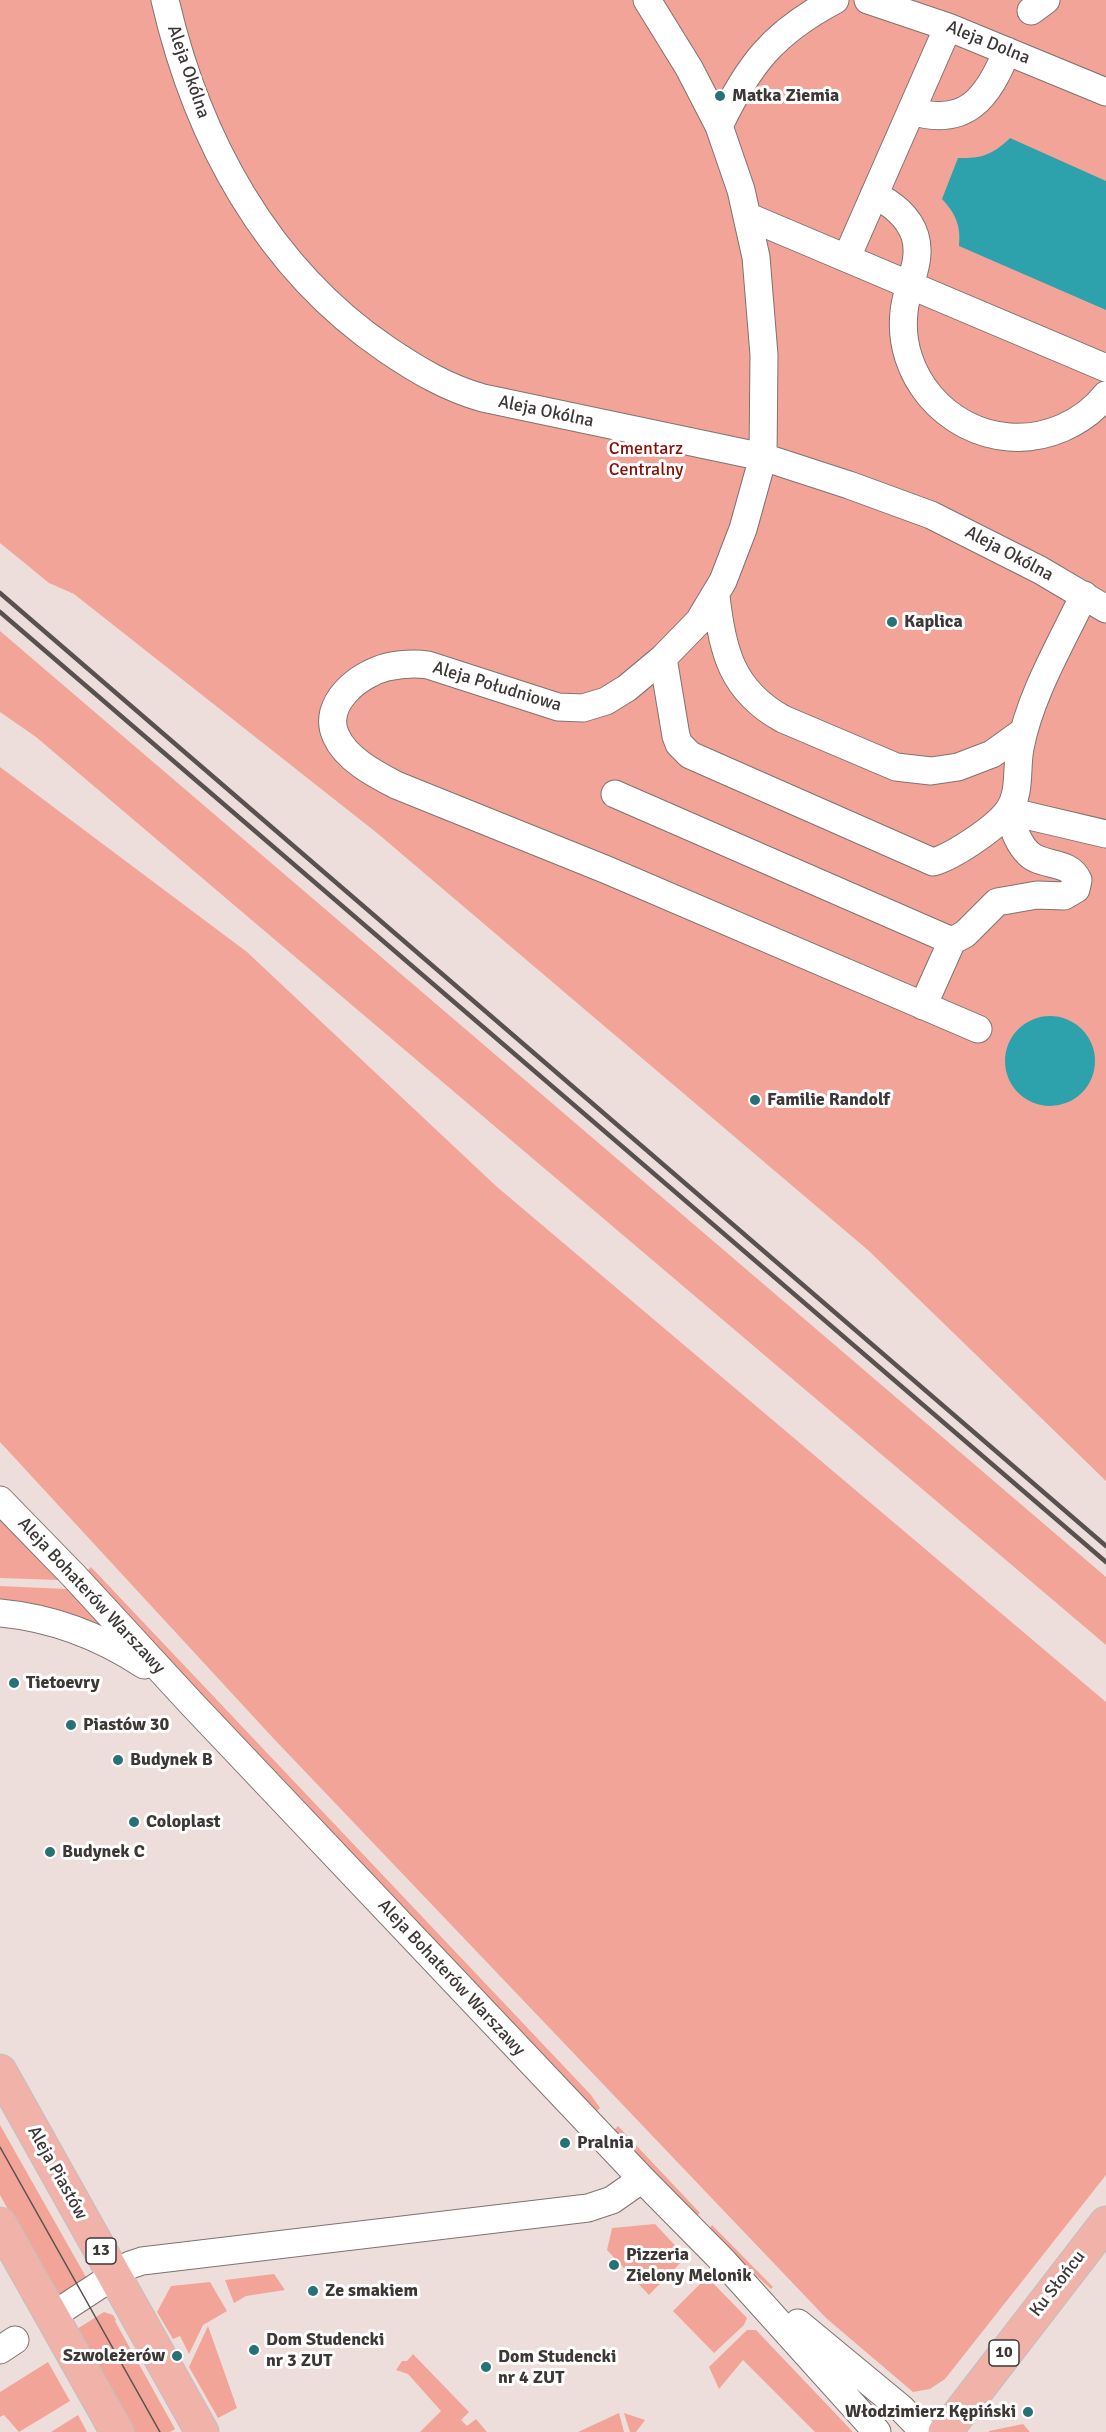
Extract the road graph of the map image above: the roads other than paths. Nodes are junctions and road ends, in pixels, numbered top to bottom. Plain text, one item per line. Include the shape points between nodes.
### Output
1 (165, 0) edge
2 (647, 0) edge
3 (835, 0) edge
4 (868, 0) edge
5 (948, 27) junction
6 (1014, 47) junction
7 (1106, 92) edge
8 (911, 111) junction
9 (719, 126) junction
10 (874, 195) junction
11 (749, 217) junction
12 (847, 258) junction
13 (910, 284) junction
14 (1106, 369) edge
15 (1106, 395) edge
16 (763, 457) junction
17 (716, 596) junction
18 (1098, 600) edge
19 (663, 658) junction
20 (1024, 731) junction
21 (615, 794) dead end
22 (1008, 811) junction
23 (1106, 834) edge
24 (952, 941) junction
25 (923, 1006) junction
26 (978, 1029) dead end
27 (0, 1500) edge
28 (0, 1613) edge
29 (181, 1693) junction
30 (0, 2071) edge
31 (642, 2179) junction
32 (1106, 2223) edge
33 (0, 2224) edge
34 (723, 2261) junction
35 (114, 2276) junction
36 (52, 2316) junction
37 (117, 2432) edge
38 (202, 2432) edge
39 (877, 2432) edge
40 (924, 2432) edge
41 (945, 2432) edge

1 - 16 street, Aleja Okólna via 186,74 230,176 300,276 358,329 419,371 467,394
2 - 9 street, Aleja Południowa
3 - 9 street via 794,24 759,57
4 - 5 street, Aleja Dolna
5 - 6 street, Aleja Dolna
5 - 8 street
6 - 7 street, Aleja Dolna
6 - 8 street via 990,88 969,108 939,117
8 - 10 street
9 - 11 street, Aleja Południowa
10 - 12 street
10 - 13 street via 896,208 912,229 917,256
11 - 12 street
11 - 16 street, Aleja Południowa via 763,328
12 - 13 street
13 - 14 street
13 - 15 street via 903,321 912,367 933,400 963,423 999,436 1037,436 1073,423
16 - 17 street, Aleja Południowa via 743,529
16 - 18 street, Aleja Okólna via 931,515
17 - 19 street, Aleja Południowa via 699,621
17 - 20 street via 719,624 733,671 760,704 792,723 896,767 931,771 958,767 992,754
18 - 20 street via 1037,694
19 - 22 street via 676,736 690,755 933,862 952,854
19 - 25 street, Aleja Południowa via 616,696 583,708 551,705 428,665 385,667 365,676 345,693 334,712 333,730 351,756 396,785 628,879
20 - 22 street via 1015,793
21 - 24 street
22 - 23 street
22 - 24 street via 1025,849 1034,858 1073,873 1078,880 1076,889 1065,896 1037,895 997,903 965,934
24 - 25 street
25 - 26 street, Aleja Południowa
27 - 29 street, Aleja Bohaterów Warszawy
28 - 29 street, Aleja Bohaterów Warszawy via 41,1619 87,1634 138,1661
29 - 31 street, Aleja Bohaterów Warszawy
30 - 35 main road, Aleja Piastów / 13
31 - 34 street, Aleja Bohaterów Warszawy
31 - 35 street via 617,2197 588,2208 142,2261
32 - 41 main road, Ku Słońcu / 10
33 - 36 main road
34 - 39 street, Aleja Bohaterów Warszawy
34 - 40 street, Aleja Bohaterów Warszawy via 902,2409
35 - 36 street
35 - 38 main road, Aleja Piastów / 13
36 - 37 main road

